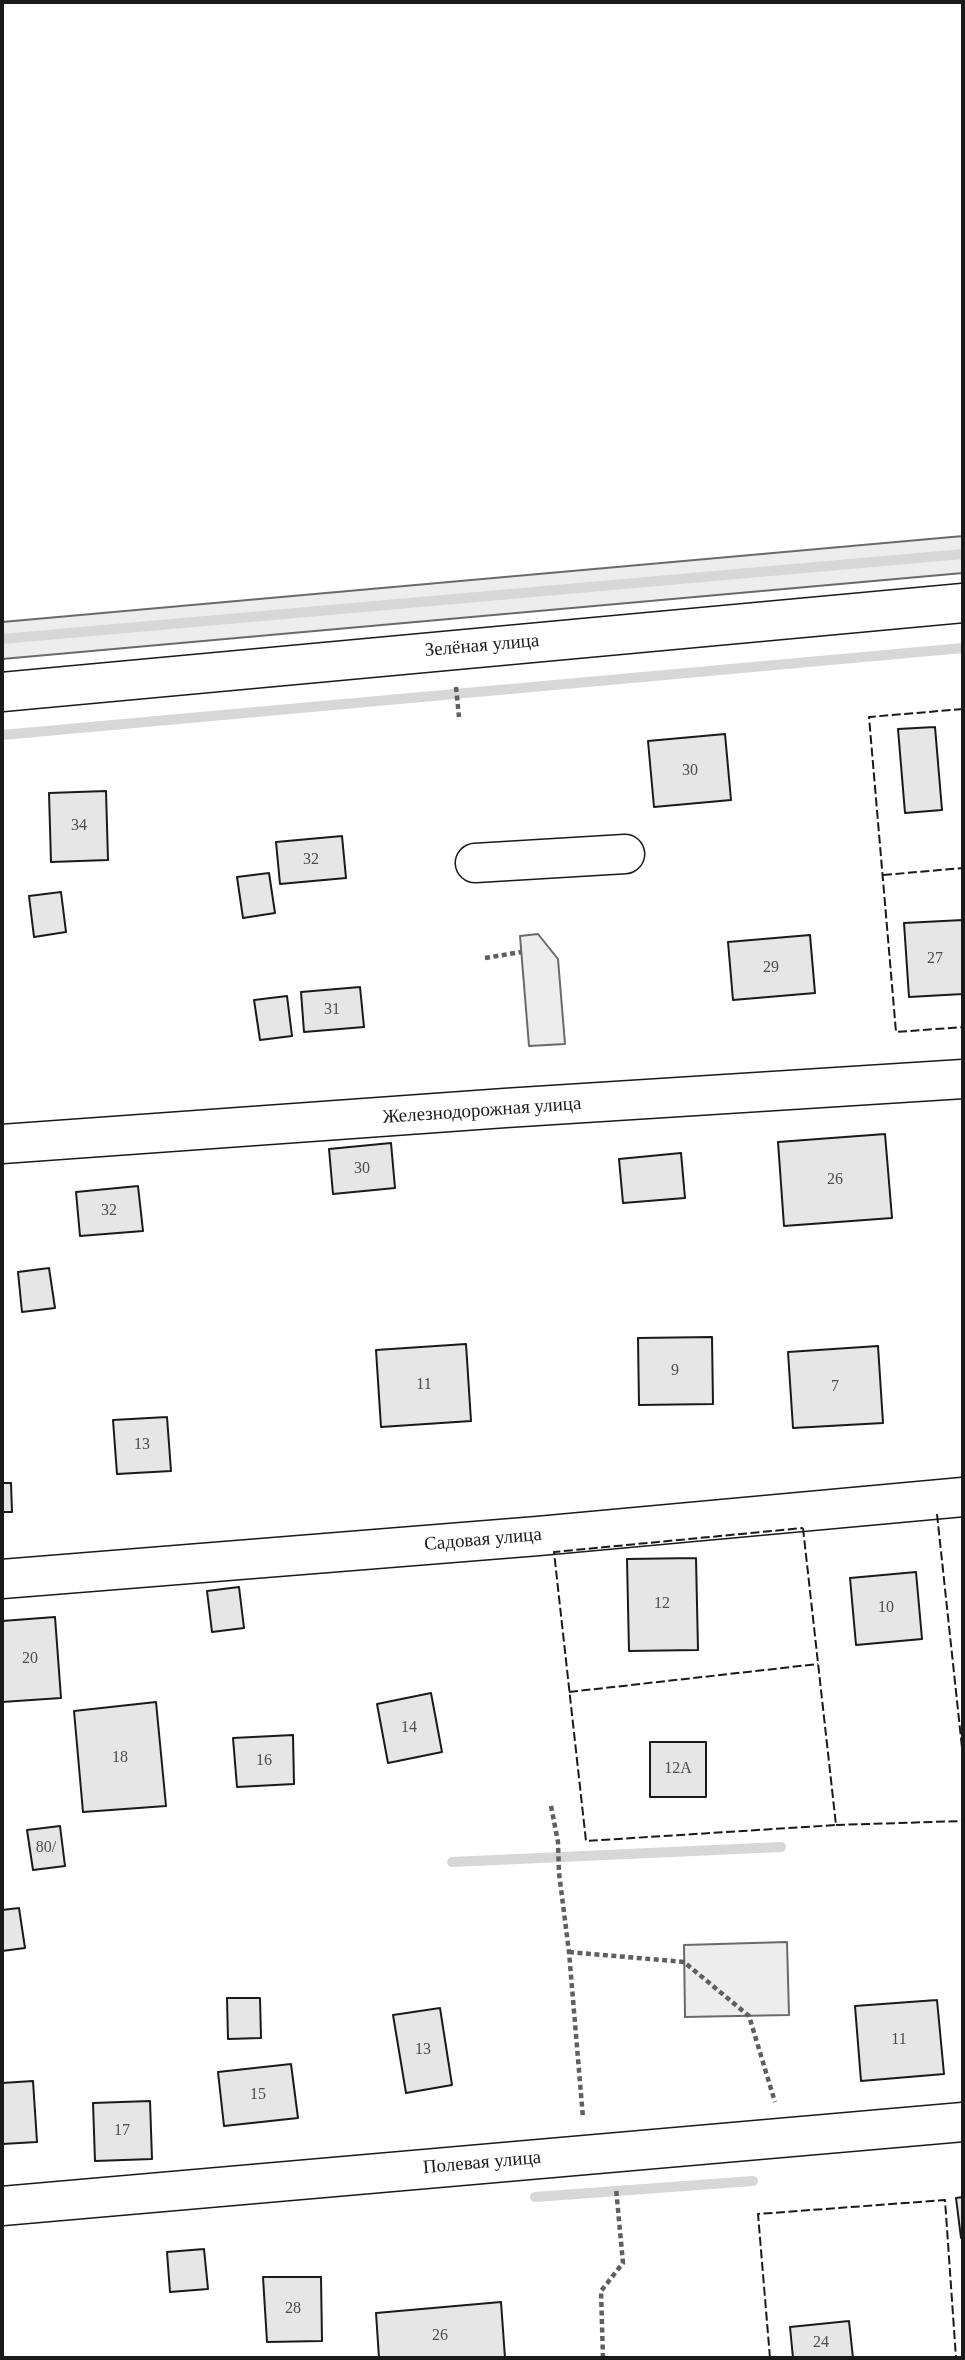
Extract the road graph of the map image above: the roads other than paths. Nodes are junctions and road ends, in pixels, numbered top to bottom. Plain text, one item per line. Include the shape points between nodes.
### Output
1 (963, 603) edge
2 (2, 692) edge
3 (625, 854) dead end
4 (475, 863) dead end
5 (963, 1079) edge
6 (2, 1144) edge
7 (963, 1497) edge
8 (2, 1578) edge
9 (963, 2122) edge
10 (2, 2206) edge

1 - 2 street, Зелёная улица
3 - 4 street
5 - 6 street, Железнодорожная улица
7 - 8 street, Садовая улица
9 - 10 street, Полевая улица

